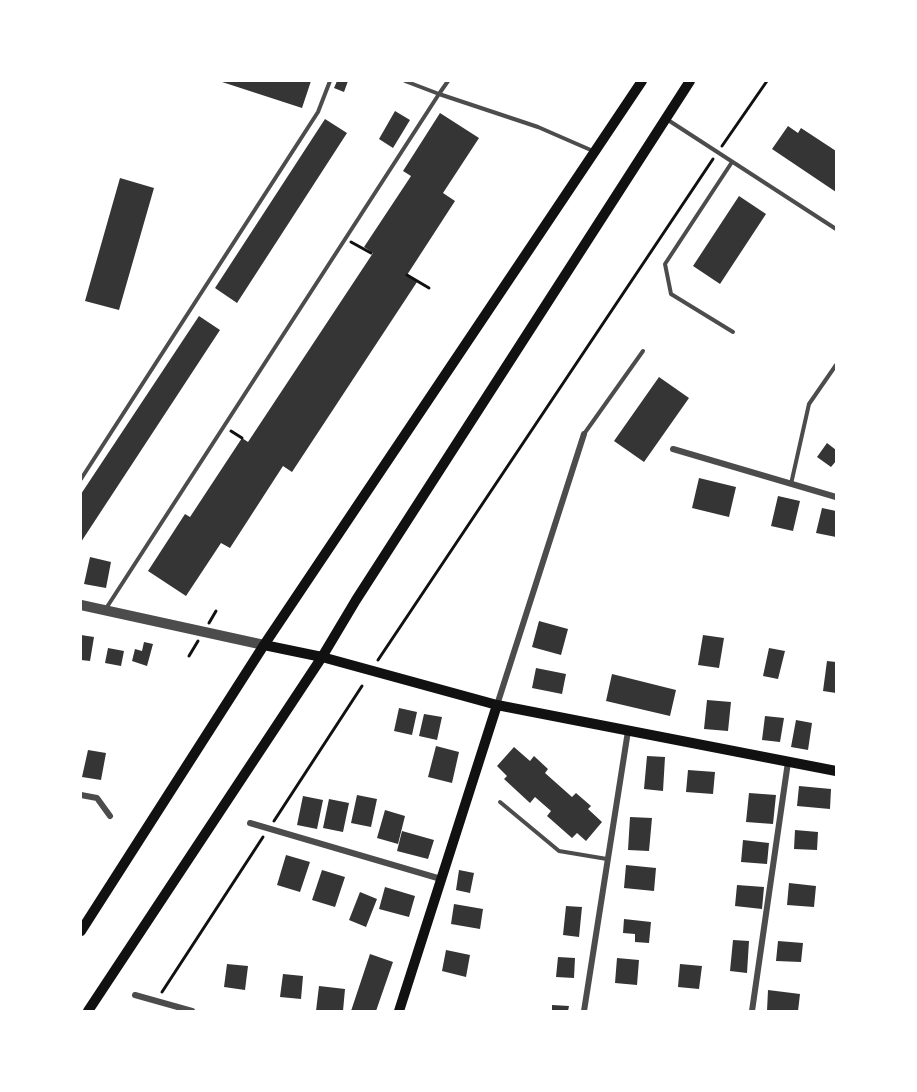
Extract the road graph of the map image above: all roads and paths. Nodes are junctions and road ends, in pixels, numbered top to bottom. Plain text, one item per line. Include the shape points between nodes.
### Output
1 (330, 81) edge
2 (405, 81) edge
3 (448, 81) edge
4 (642, 81) edge
5 (690, 81) edge
6 (767, 81) edge
7 (439, 94) junction
8 (665, 119) junction
9 (596, 152) junction
10 (718, 152) junction
11 (732, 162) junction
12 (836, 229) edge
13 (345, 239) junction
14 (371, 253) dead end
15 (407, 275) dead end
16 (429, 288) dead end
17 (733, 332) dead end
18 (643, 351) dead end
19 (836, 365) edge
20 (584, 434) joint
21 (672, 449) dead end
22 (81, 479) edge
23 (791, 484) junction
24 (836, 497) edge
25 (81, 605) edge
26 (105, 610) junction
27 (264, 645) junction
28 (322, 657) junction
29 (380, 657) dead end
30 (362, 686) dead end
31 (497, 705) junction
32 (628, 731) junction
33 (788, 762) junction
34 (836, 771) edge
35 (81, 795) edge
36 (500, 802) dead end
37 (110, 816) dead end
38 (250, 823) dead end
39 (269, 829) junction
40 (608, 859) junction
41 (441, 879) junction
42 (81, 931) edge
43 (135, 995) dead end
44 (156, 1001) junction
45 (88, 1011) edge
46 (192, 1011) edge
47 (399, 1011) edge
48 (584, 1011) edge
49 (752, 1011) edge

1 - 22 lane via 318,112
2 - 7 lane
3 - 7 lane
4 - 9 main road
5 - 8 main road
6 - 10 path
7 - 9 lane via 538,127
7 - 13 lane
8 - 10 lane
8 - 28 main road
9 - 27 main road
10 - 11 lane
10 - 29 path
11 - 12 lane
11 - 17 lane via 665,264 671,294
13 - 14 path
13 - 26 lane
15 - 16 path
18 - 20 lane
19 - 23 lane via 809,404
20 - 31 street
21 - 23 street
23 - 24 street
25 - 26 street
26 - 27 street
27 - 28 main road
27 - 42 main road
28 - 31 main road
28 - 45 main road
30 - 39 path
31 - 32 main road
31 - 41 main road
32 - 33 main road
32 - 40 street
33 - 34 main road
33 - 49 street
35 - 37 street via 97,798
36 - 40 lane via 559,851
38 - 39 street
39 - 41 street
39 - 44 path
40 - 48 street
41 - 47 main road
43 - 44 street
44 - 46 street

